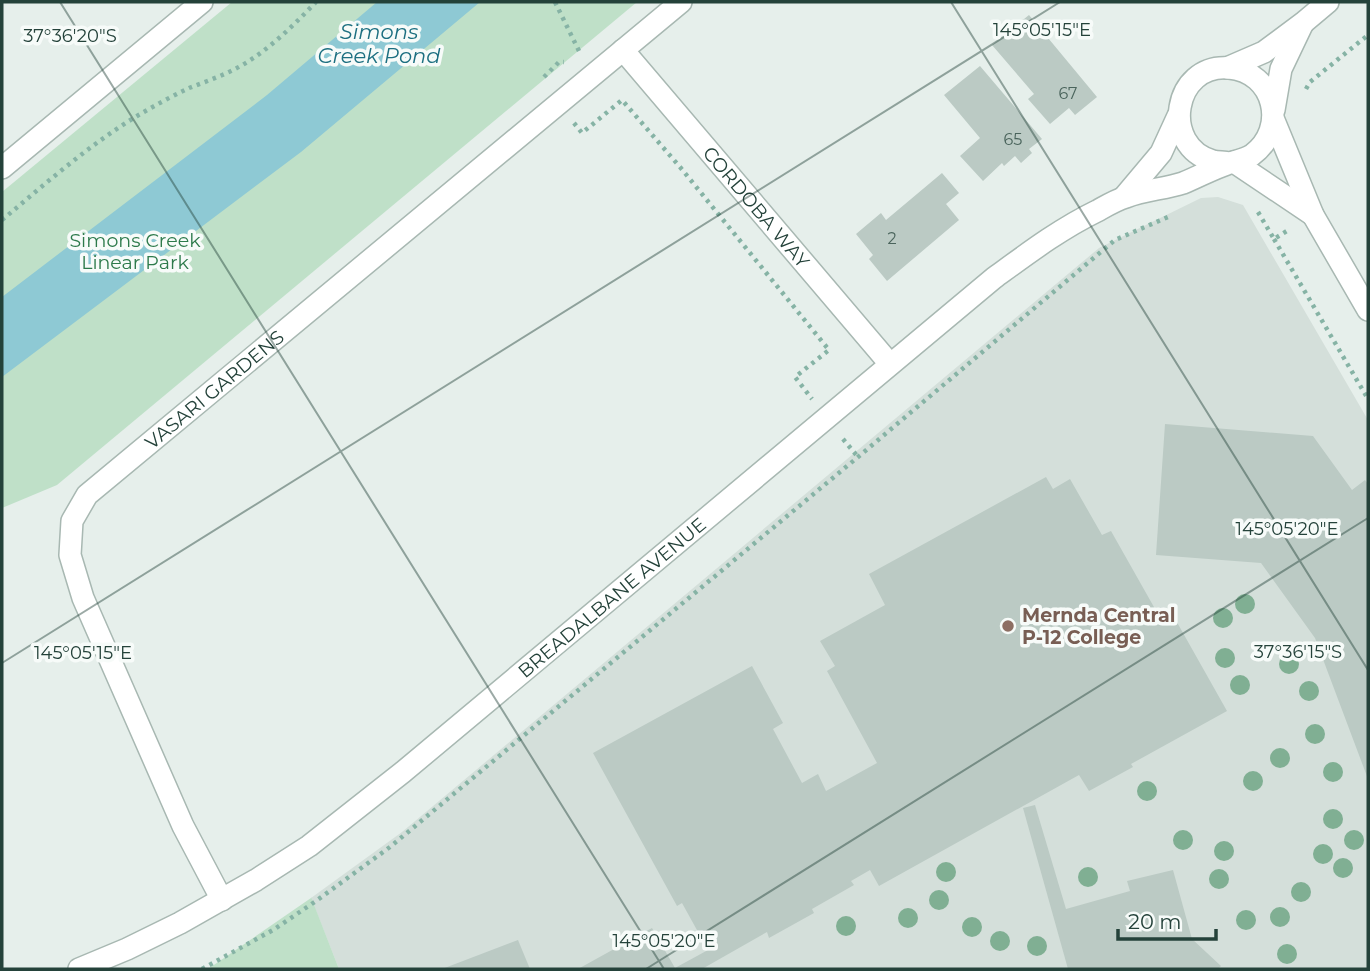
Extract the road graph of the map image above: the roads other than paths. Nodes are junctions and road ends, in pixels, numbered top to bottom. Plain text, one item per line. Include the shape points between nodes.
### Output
1 (202, 2) edge
2 (681, 2) edge
3 (1328, 2) edge
4 (1303, 23) junction
5 (623, 50) junction
6 (1227, 68) junction
7 (1273, 115) junction
8 (1178, 116) junction
9 (1232, 162) junction
10 (2, 168) edge
11 (1125, 197) junction
12 (1313, 215) junction
13 (1368, 310) edge
14 (890, 364) junction
15 (222, 900) junction
16 (79, 969) edge

1 - 10 street
2 - 5 street, VASARI GARDENS
3 - 4 street
4 - 6 street via 1264,52
4 - 7 street via 1281,69
5 - 14 street, CORDOBA WAY
5 - 15 street, VASARI GARDENS via 87,495 72,521 70,555 83,598 183,826
6 - 7 street via 1241,70 1264,87
6 - 8 street via 1199,76 1181,100
7 - 9 street via 1270,133 1261,147
7 - 12 street
8 - 9 street via 1188,144 1199,155
8 - 11 street, BREADALBANE AVENUE via 1161,153
9 - 11 street, BREADALBANE AVENUE via 1182,183
9 - 12 street
11 - 14 street, BREADALBANE AVENUE via 1032,250
12 - 13 street
14 - 15 street, BREADALBANE AVENUE via 353,813
15 - 16 street, BREADALBANE AVENUE

